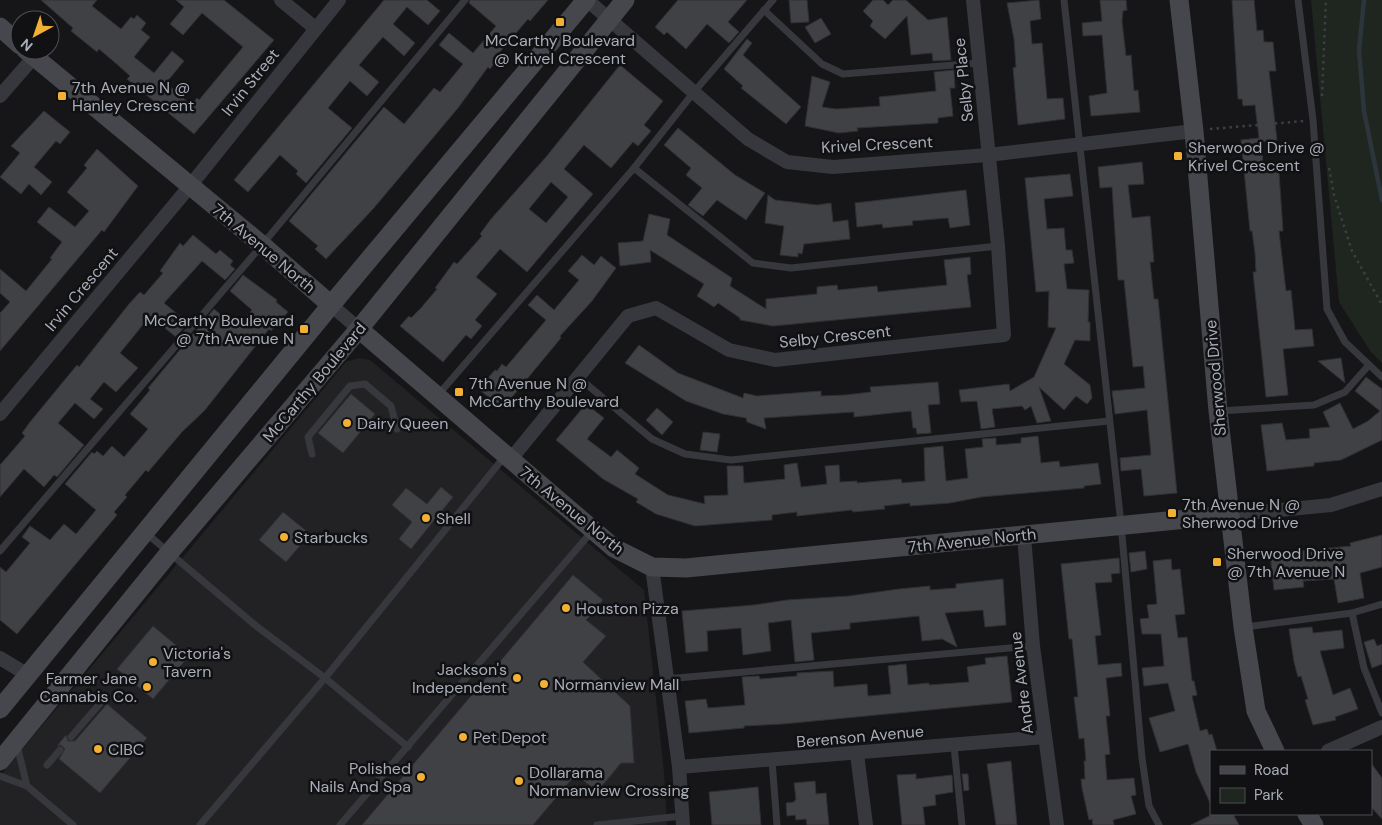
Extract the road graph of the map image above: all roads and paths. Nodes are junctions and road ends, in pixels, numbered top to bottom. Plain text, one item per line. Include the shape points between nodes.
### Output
1 (281, 0) edge
2 (339, 0) edge
3 (465, 0) edge
4 (587, 0) edge
5 (625, 0) edge
6 (772, 0) edge
7 (1064, 0) edge
8 (1178, 0) edge
9 (1298, 0) edge
10 (1326, 0) edge
11 (972, 1) edge
12 (764, 10) junction
13 (609, 18) junction
14 (0, 27) edge
15 (315, 28) junction
16 (10, 36) edge
17 (21, 60) edge
18 (39, 60) edge
19 (979, 63) junction
20 (694, 92) junction
21 (0, 96) edge
22 (1321, 99) dead end
23 (1313, 120) junction
24 (1194, 130) junction
25 (1079, 144) junction
26 (988, 155) junction
27 (1327, 159) dead end
28 (634, 168) junction
29 (190, 186) junction
30 (262, 245) junction
31 (998, 246) junction
32 (331, 305) junction
33 (1382, 305) edge
34 (359, 329) junction
35 (1368, 365) junction
36 (578, 377) junction
37 (1382, 377) edge
38 (437, 396) junction
39 (1218, 411) junction
40 (0, 414) edge
41 (1109, 421) junction
42 (397, 429) dead end
43 (312, 454) dead end
44 (508, 458) junction
45 (1382, 489) edge
46 (1228, 514) junction
47 (1121, 524) junction
48 (593, 530) junction
49 (144, 532) junction
50 (1024, 536) junction
51 (0, 551) edge
52 (169, 553) junction
53 (652, 567) junction
54 (1382, 604) edge
55 (1352, 613) junction
56 (1243, 627) junction
57 (1033, 646) junction
58 (0, 658) edge
59 (28, 675) junction
60 (325, 678) junction
61 (666, 679) junction
62 (103, 700) dead end
63 (0, 708) edge
64 (1382, 713) edge
65 (1382, 727) edge
66 (71, 737) dead end
67 (1044, 737) junction
68 (16, 742) junction
69 (408, 746) junction
70 (954, 746) junction
71 (60, 750) dead end
72 (1275, 750) edge
73 (1330, 750) edge
74 (857, 754) junction
75 (0, 761) edge
76 (772, 761) junction
77 (47, 765) dead end
78 (679, 767) junction
79 (0, 776) edge
80 (26, 786) junction
81 (683, 820) edge
82 (73, 825) edge
83 (200, 825) edge
84 (340, 825) edge
85 (597, 825) edge
86 (777, 825) edge
87 (866, 825) edge
88 (962, 825) edge
89 (1057, 825) edge
90 (1159, 825) edge

1 - 15 street
2 - 15 street, Irvin Street
3 - 30 lane
4 - 13 street, Krivel Crescent
4 - 32 street
5 - 13 street, McCarthy Boulevard
6 - 12 lane
7 - 25 lane
8 - 24 street, Sherwood Drive
9 - 23 lane
10 - 22 path
11 - 19 street, Selby Place
12 - 19 lane via 822,64 843,74
12 - 20 lane
13 - 20 street, Krivel Crescent
13 - 34 street, McCarthy Boulevard
14 - 16 street, 7th Avenue North
15 - 29 street, Irvin Street
17 - 21 street
18 - 29 street, 7th Avenue North
19 - 26 street, Selby Place
20 - 26 street, Krivel Crescent via 748,139 787,162 833,167
20 - 28 lane
23 - 24 path
23 - 35 lane via 1326,309 1345,342
24 - 25 street, Krivel Crescent
24 - 39 street, Sherwood Drive
25 - 26 street, Krivel Crescent
25 - 41 lane
26 - 31 street, Selby Crescent
27 - 33 path via 1334,195 1352,251
28 - 31 lane via 752,263 791,268
28 - 38 lane
29 - 30 street, 7th Avenue North
29 - 40 street, Irvin Crescent
30 - 32 street, 7th Avenue North
30 - 51 lane
31 - 36 street, Selby Crescent via 1004,336 775,360 728,350 656,308 628,316
32 - 34 street, 7th Avenue North
32 - 49 street
34 - 38 street, 7th Avenue North
34 - 52 street, McCarthy Boulevard
35 - 37 lane
35 - 39 lane via 1345,392 1314,405
36 - 41 lane via 652,439 685,454 731,460
36 - 44 street, Selby Crescent
38 - 44 street, 7th Avenue North
39 - 46 street, Sherwood Drive
41 - 47 lane
42 - 43 lane via 391,406 365,384 350,386 308,436
44 - 48 street, 7th Avenue North
44 - 60 lane
45 - 46 street, 7th Avenue North via 1332,505
46 - 47 street, 7th Avenue North
46 - 56 street, Sherwood Drive
47 - 50 street, 7th Avenue North
47 - 90 lane via 1142,758 1149,806
48 - 53 street, 7th Avenue North via 614,548
48 - 69 lane
49 - 52 lane
49 - 59 street
50 - 53 street, 7th Avenue North via 686,568
50 - 57 street, Andre Avenue
52 - 60 lane via 255,626
52 - 68 street, McCarthy Boulevard
53 - 61 street
54 - 55 lane
55 - 56 lane
55 - 64 lane via 1364,668
56 - 72 street, Sherwood Drive via 1256,711
57 - 61 lane
57 - 67 street, Andre Avenue
58 - 59 street
59 - 63 street
60 - 69 lane
60 - 83 lane
61 - 78 street
62 - 66 lane
65 - 73 street
67 - 70 street, Berenson Avenue
67 - 89 street, Andre Avenue
68 - 75 street, McCarthy Boulevard
68 - 80 lane
69 - 84 lane
70 - 74 street, Berenson Avenue
70 - 88 lane
71 - 77 lane
74 - 76 street, Berenson Avenue
74 - 87 street
76 - 78 street, Berenson Avenue
76 - 86 lane
78 - 81 street
79 - 80 lane
80 - 82 lane
81 - 85 lane

